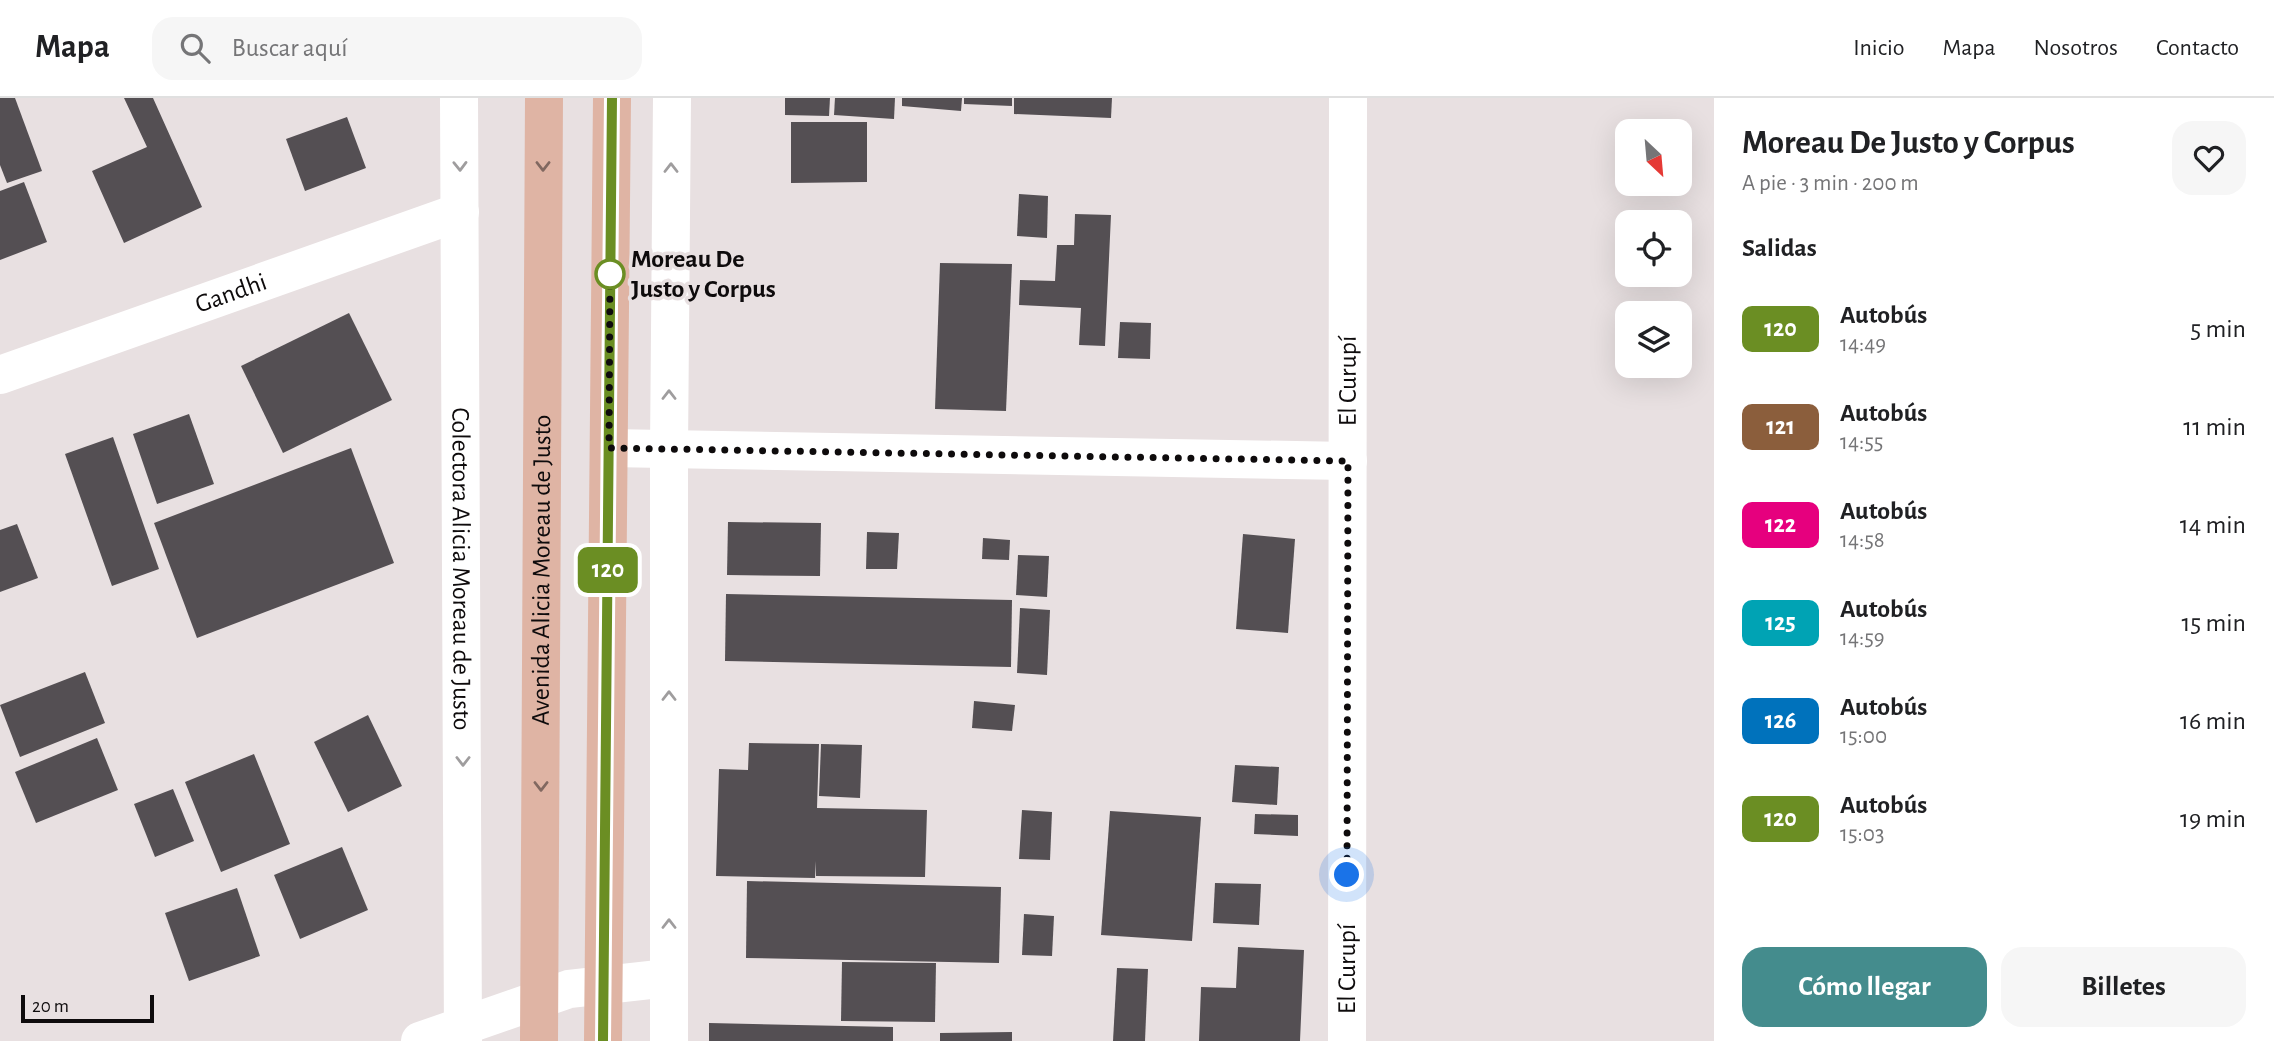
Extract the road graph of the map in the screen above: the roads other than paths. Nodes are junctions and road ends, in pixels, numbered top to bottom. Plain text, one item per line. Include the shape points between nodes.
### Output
1 (459, 98) edge
2 (544, 98) edge
3 (612, 98) edge
4 (671, 98) edge
5 (1349, 98) edge
6 (460, 212) junction
7 (0, 375) edge
8 (609, 448) junction
9 (669, 449) junction
10 (1348, 461) junction
11 (668, 978) junction
12 (603, 984) junction
13 (540, 999) junction
14 (463, 1034) edge
15 (421, 1041) edge
16 (539, 1041) edge
17 (603, 1041) edge
18 (669, 1041) edge
19 (1347, 1041) edge

1 -> 6 street, Colectora Alicia Moreau de Justo
2 -> 13 main road, Avenida Alicia Moreau de Justo
3 - 8 main road
9 -> 4 street
5 - 10 street, El Curupí
6 - 7 street, Gandhi
6 -> 14 street, Colectora Alicia Moreau de Justo
8 - 9 street
8 - 12 main road
9 - 10 street
11 -> 9 street
10 - 19 street, El Curupí
11 - 12 street
11 - 18 street
12 - 13 street
12 - 17 main road
13 - 14 street
13 - 16 main road, Avenida Alicia Moreau de Justo
14 - 15 street

